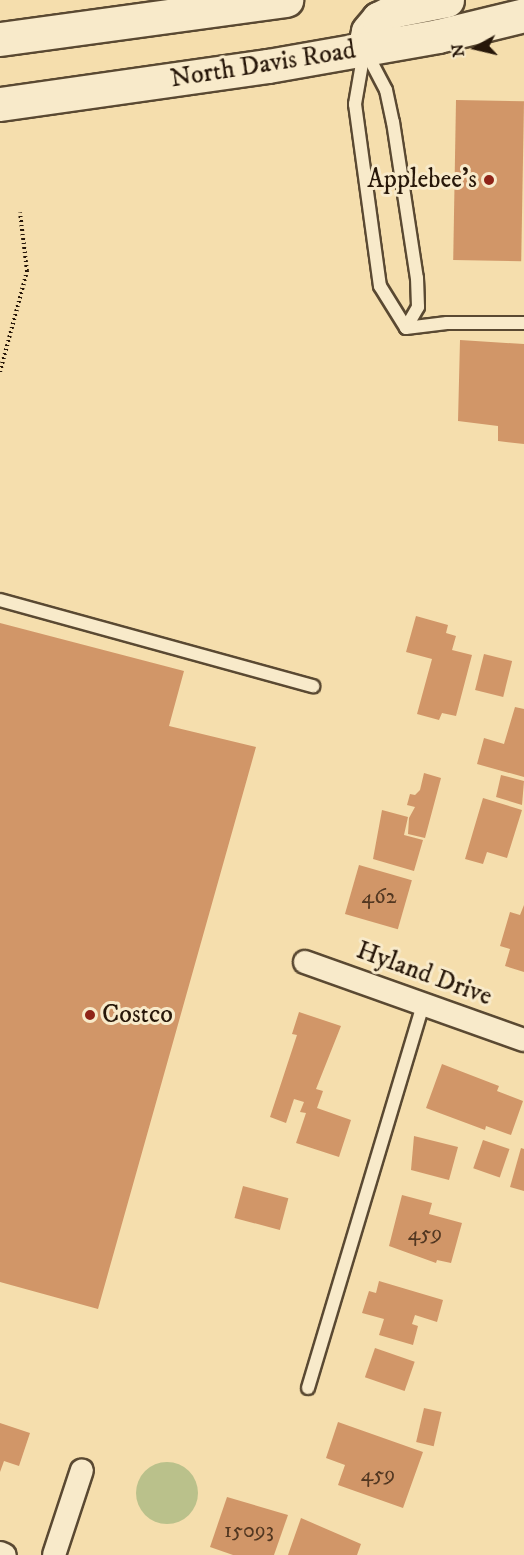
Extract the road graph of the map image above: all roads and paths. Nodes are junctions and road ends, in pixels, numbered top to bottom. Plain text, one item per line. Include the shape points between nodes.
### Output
1 (286, 0) edge
2 (447, 0) edge
3 (524, 15) edge
4 (0, 39) edge
5 (364, 49) junction
6 (0, 104) edge
7 (20, 212) dead end
8 (524, 323) edge
9 (406, 328) junction
10 (0, 372) edge
11 (0, 600) edge
12 (313, 686) dead end
13 (305, 962) dead end
14 (423, 1004) junction
15 (524, 1040) edge
16 (308, 1388) dead end
17 (82, 1470) dead end
18 (0, 1553) edge
19 (5, 1555) edge
20 (54, 1555) edge

1 - 4 main road
2 - 5 main road via 396,10 378,19 368,31
3 - 5 main road, North Davis Road
5 - 6 main road, North Davis Road
5 - 9 lane via 355,104 380,286
5 - 9 lane via 386,90 414,256 418,307
7 - 10 path via 27,271
8 - 9 lane via 447,323
11 - 12 lane
13 - 14 street, Hyland Drive
14 - 15 street, Hyland Drive
14 - 16 lane
17 - 20 street
18 - 19 street

